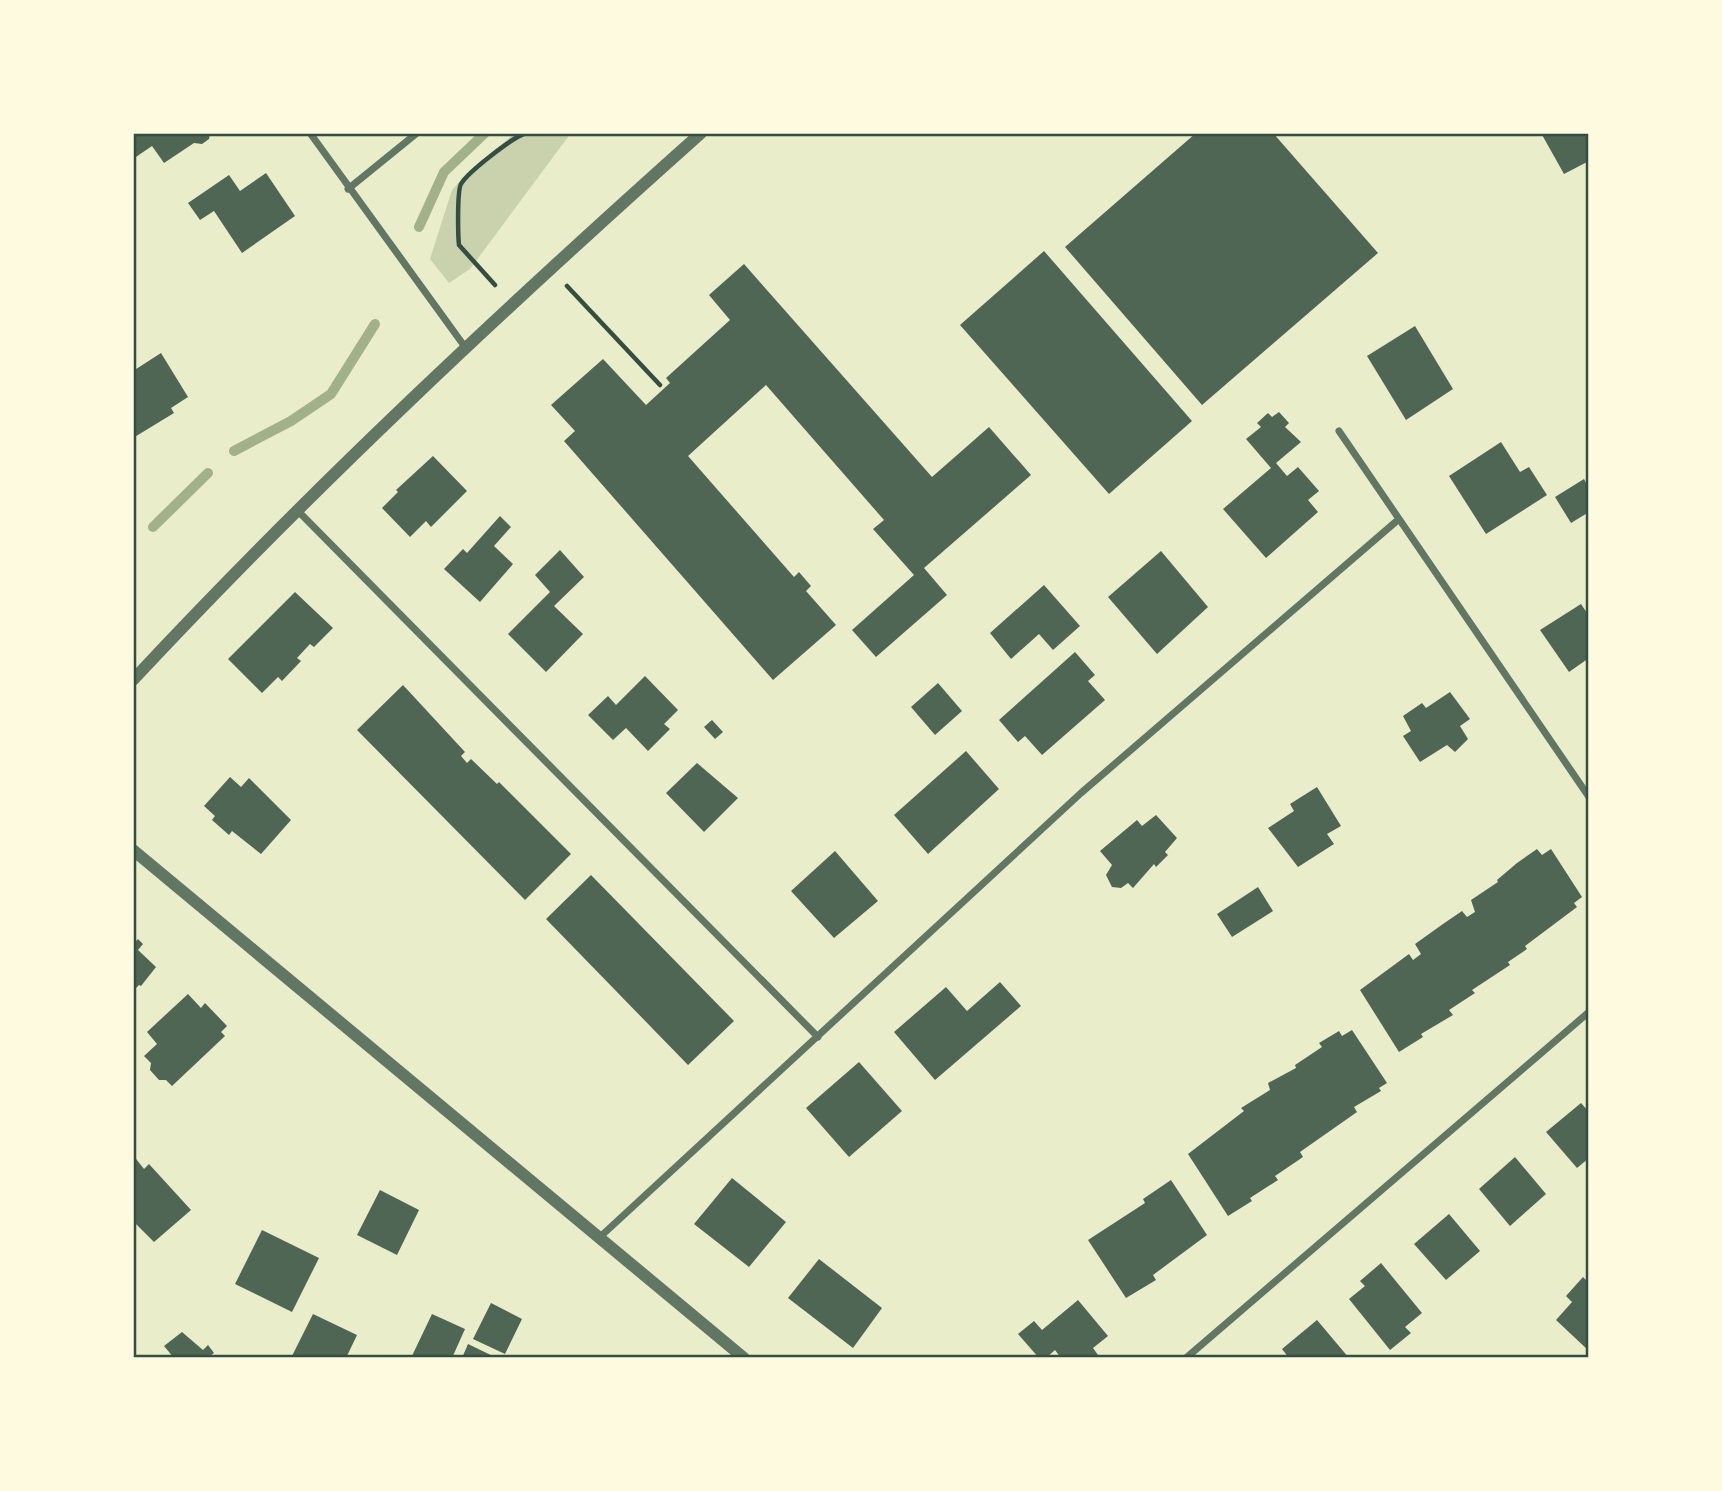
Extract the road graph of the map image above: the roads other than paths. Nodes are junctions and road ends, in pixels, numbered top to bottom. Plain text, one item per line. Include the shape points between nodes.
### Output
1 (310, 133) edge
2 (417, 133) edge
3 (701, 133) edge
4 (348, 189) junction
5 (465, 347) junction
6 (1339, 431) dead end
7 (299, 512) junction
8 (1399, 519) junction
9 (133, 681) edge
10 (1589, 797) edge
11 (133, 850) edge
12 (1589, 1012) edge
13 (818, 1037) junction
14 (600, 1237) junction
15 (744, 1358) edge
16 (1186, 1358) edge

1 - 4 street
2 - 4 street
3 - 5 street
4 - 5 street
5 - 7 street
6 - 8 street
7 - 9 street
7 - 13 street
8 - 10 street
8 - 13 street via 1081,793
11 - 14 street
12 - 16 street
13 - 14 street
14 - 15 street

